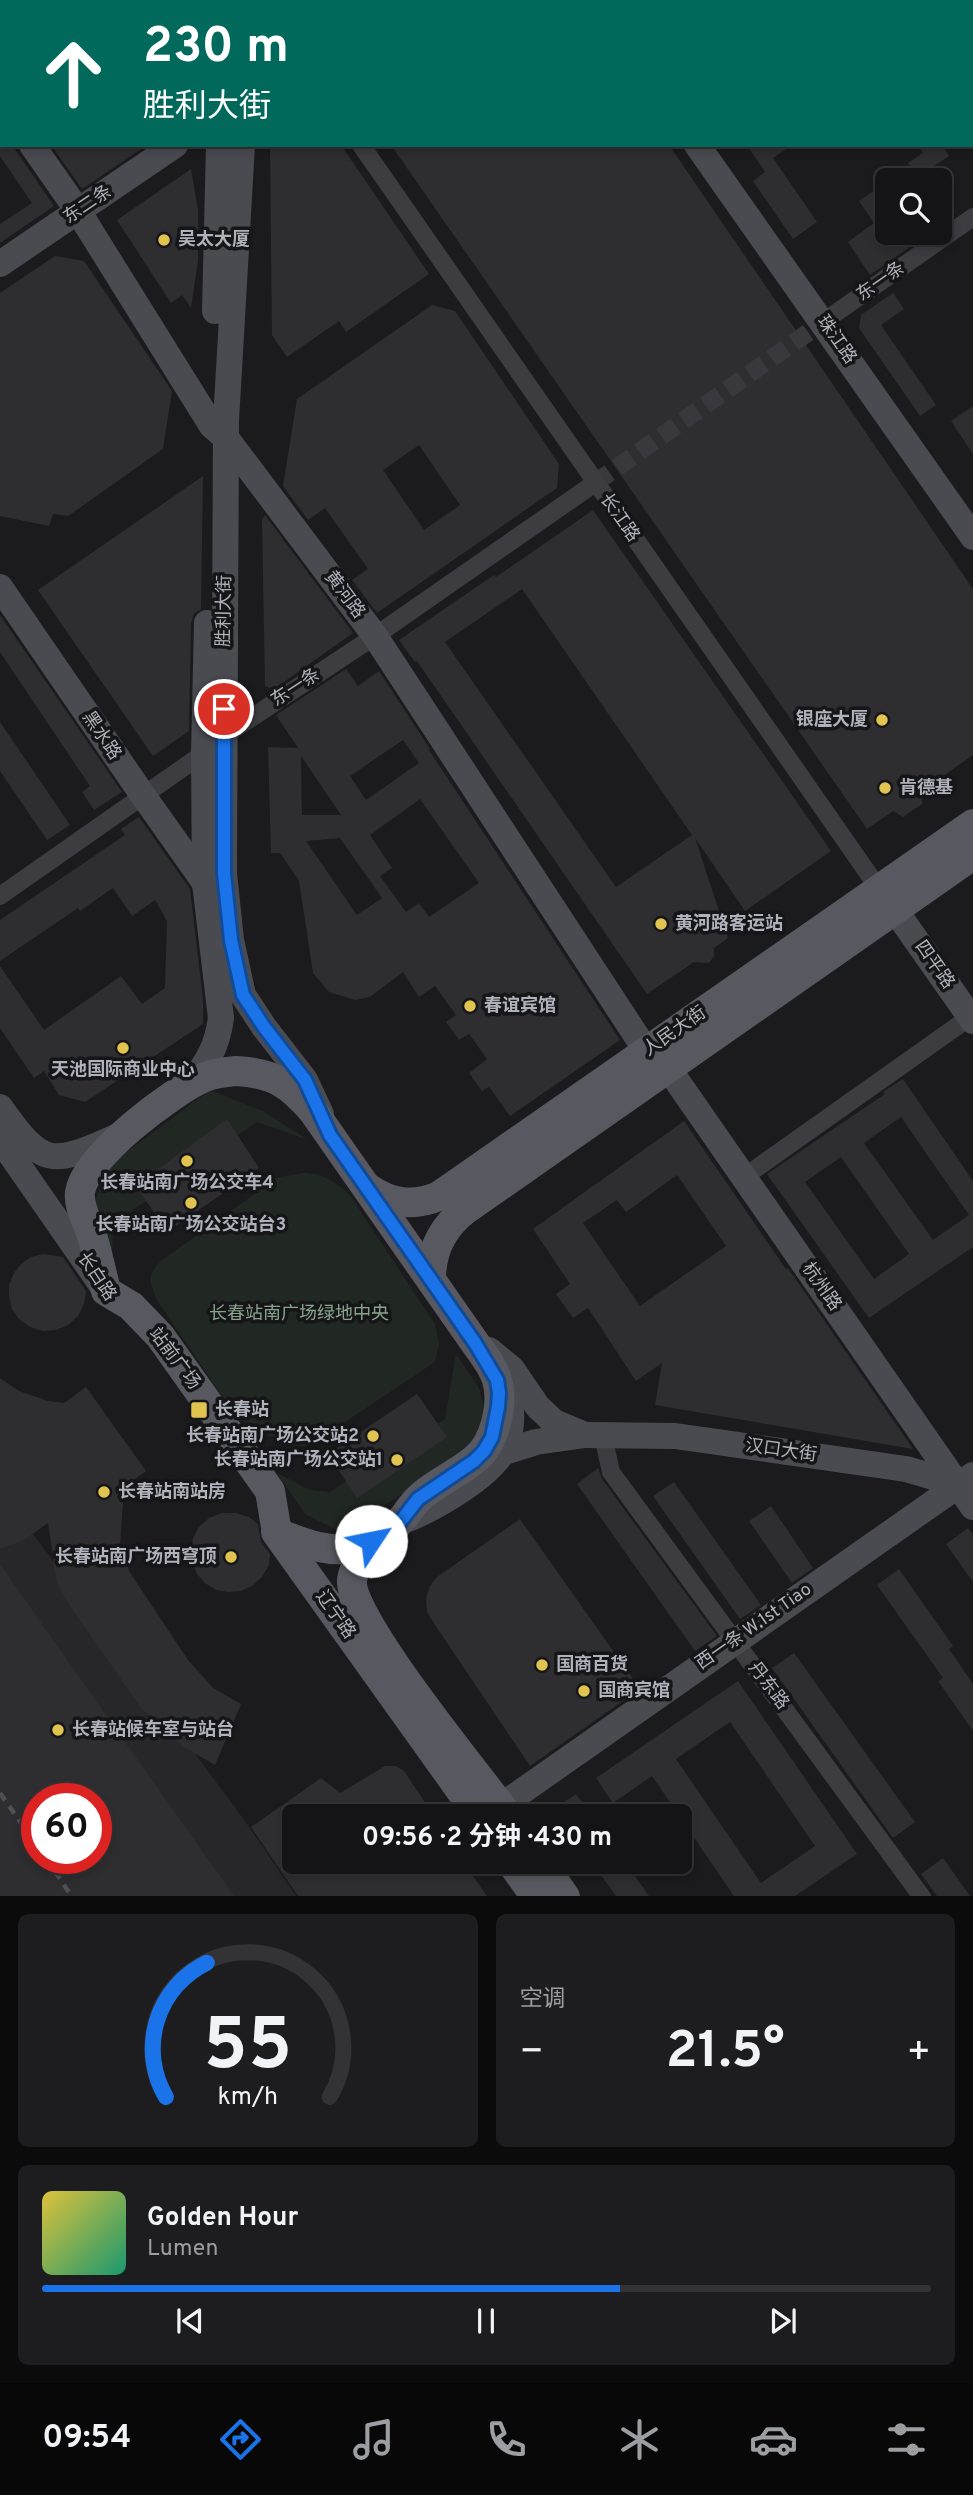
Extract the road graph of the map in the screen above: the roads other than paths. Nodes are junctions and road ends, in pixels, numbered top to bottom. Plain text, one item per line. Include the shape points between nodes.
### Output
1 (33, 147) edge
2 (172, 147) edge
3 (219, 147) edge
4 (242, 147) edge
5 (362, 147) edge
6 (698, 147) edge
7 (78, 211) junction
8 (973, 217) edge
9 (0, 264) edge
10 (823, 322) junction
11 (220, 432) junction
12 (595, 483) junction
13 (973, 537) edge
14 (0, 586) edge
15 (375, 636) junction
16 (224, 736) junction
17 (204, 753) junction
18 (142, 794) junction
19 (973, 824) edge
20 (973, 855) edge
21 (205, 883) junction
22 (0, 896) edge
23 (887, 900) junction
24 (971, 1019) edge
25 (657, 1060) junction
26 (191, 1084) junction
27 (0, 1107) edge
28 (123, 1133) junction
29 (330, 1135) junction
30 (0, 1139) edge
31 (744, 1177) junction
32 (368, 1188) junction
33 (431, 1279) junction
34 (106, 1292) junction
35 (450, 1306) junction
36 (489, 1350) junction
37 (191, 1414) joint
38 (594, 1435) junction
39 (501, 1453) junction
40 (968, 1482) edge
41 (973, 1507) edge
42 (400, 1522) junction
43 (277, 1533) junction
44 (371, 1541) junction
45 (734, 1641) junction
46 (489, 1804) edge
47 (490, 1804) edge
48 (508, 1804) edge
49 (520, 1874) edge
50 (549, 1874) edge
51 (536, 1896) edge
52 (565, 1896) edge
53 (922, 1896) edge

1 - 7 main road, 黄河路
2 - 7 main road, 东二条
3 - 11 main road, 胜利大街
4 - 11 main road, 胜利大街 via 226,421
5 - 12 street, 长江路
6 - 10 main road, 珠江路
7 - 9 main road, 东二条
7 - 11 main road, 黄河路
8 - 10 street, 东一条
10 - 13 main road, 珠江路
11 - 15 main road, 黄河路
11 - 16 main road, 胜利大街
11 - 17 main road, 胜利大街
12 - 15 street, 东一条
12 - 23 street, 长江路
14 - 18 main road, 黑水路
15 - 16 street, 东一条
15 - 25 main road, 黄河路
16 - 17 street, 东一条
16 - 29 main road, 胜利大街 via 224,873 243,995 305,1080
17 - 18 street, 东一条
17 - 21 main road, 胜利大街
18 - 21 main road, 黑水路
18 - 22 street, 东一条
19 - 23 main road, 人民大街
20 - 23 main road, 人民大街
21 - 26 main road, 胜利大街 via 221,1018 212,1055
23 - 24 main road, 四平路
23 - 25 main road, 人民大街
24 - 31 street
25 - 31 main road, 杭州路
25 - 32 main road, 人民大街 via 439,1196 402,1203
25 - 33 main road, 人民大街 via 454,1218 440,1237
26 - 28 main road
26 - 29 main road via 236,1071 273,1077 298,1094
27 - 28 main road via 29,1144 49,1157 80,1153
28 - 34 main road via 93,1163 80,1191
29 - 32 main road
30 - 34 main road, 长白路
31 - 40 main road, 杭州路
32 - 33 main road
33 - 35 main road
34 - 37 main road, 长白路
34 - 43 main road, 站前广场 via 131,1306 160,1336 270,1491
35 - 36 main road via 469,1321
35 - 42 main road via 497,1380 492,1437 474,1461 418,1499
36 - 38 main road via 512,1369 538,1408 554,1422
36 - 39 main road via 508,1387 513,1413
37 - 43 main road, 辽宁路
38 - 39 main road, 汉口大街 via 536,1442
38 - 40 main road, 汉口大街 via 675,1436
38 - 45 street, 丹东路 via 611,1472
39 - 42 main road via 463,1489 423,1514
40 - 41 main road, 杭州路
40 - 45 main road, 西一条 W.1st Tiao
42 - 44 main road
43 - 44 main road via 334,1550 358,1548
43 - 46 main road, 辽宁路
44 - 47 main road, 辽宁路 via 352,1581 356,1600
45 - 48 main road, 西一条 W.1st Tiao
45 - 53 street, 丹东路
49 - 51 main road
50 - 52 main road

